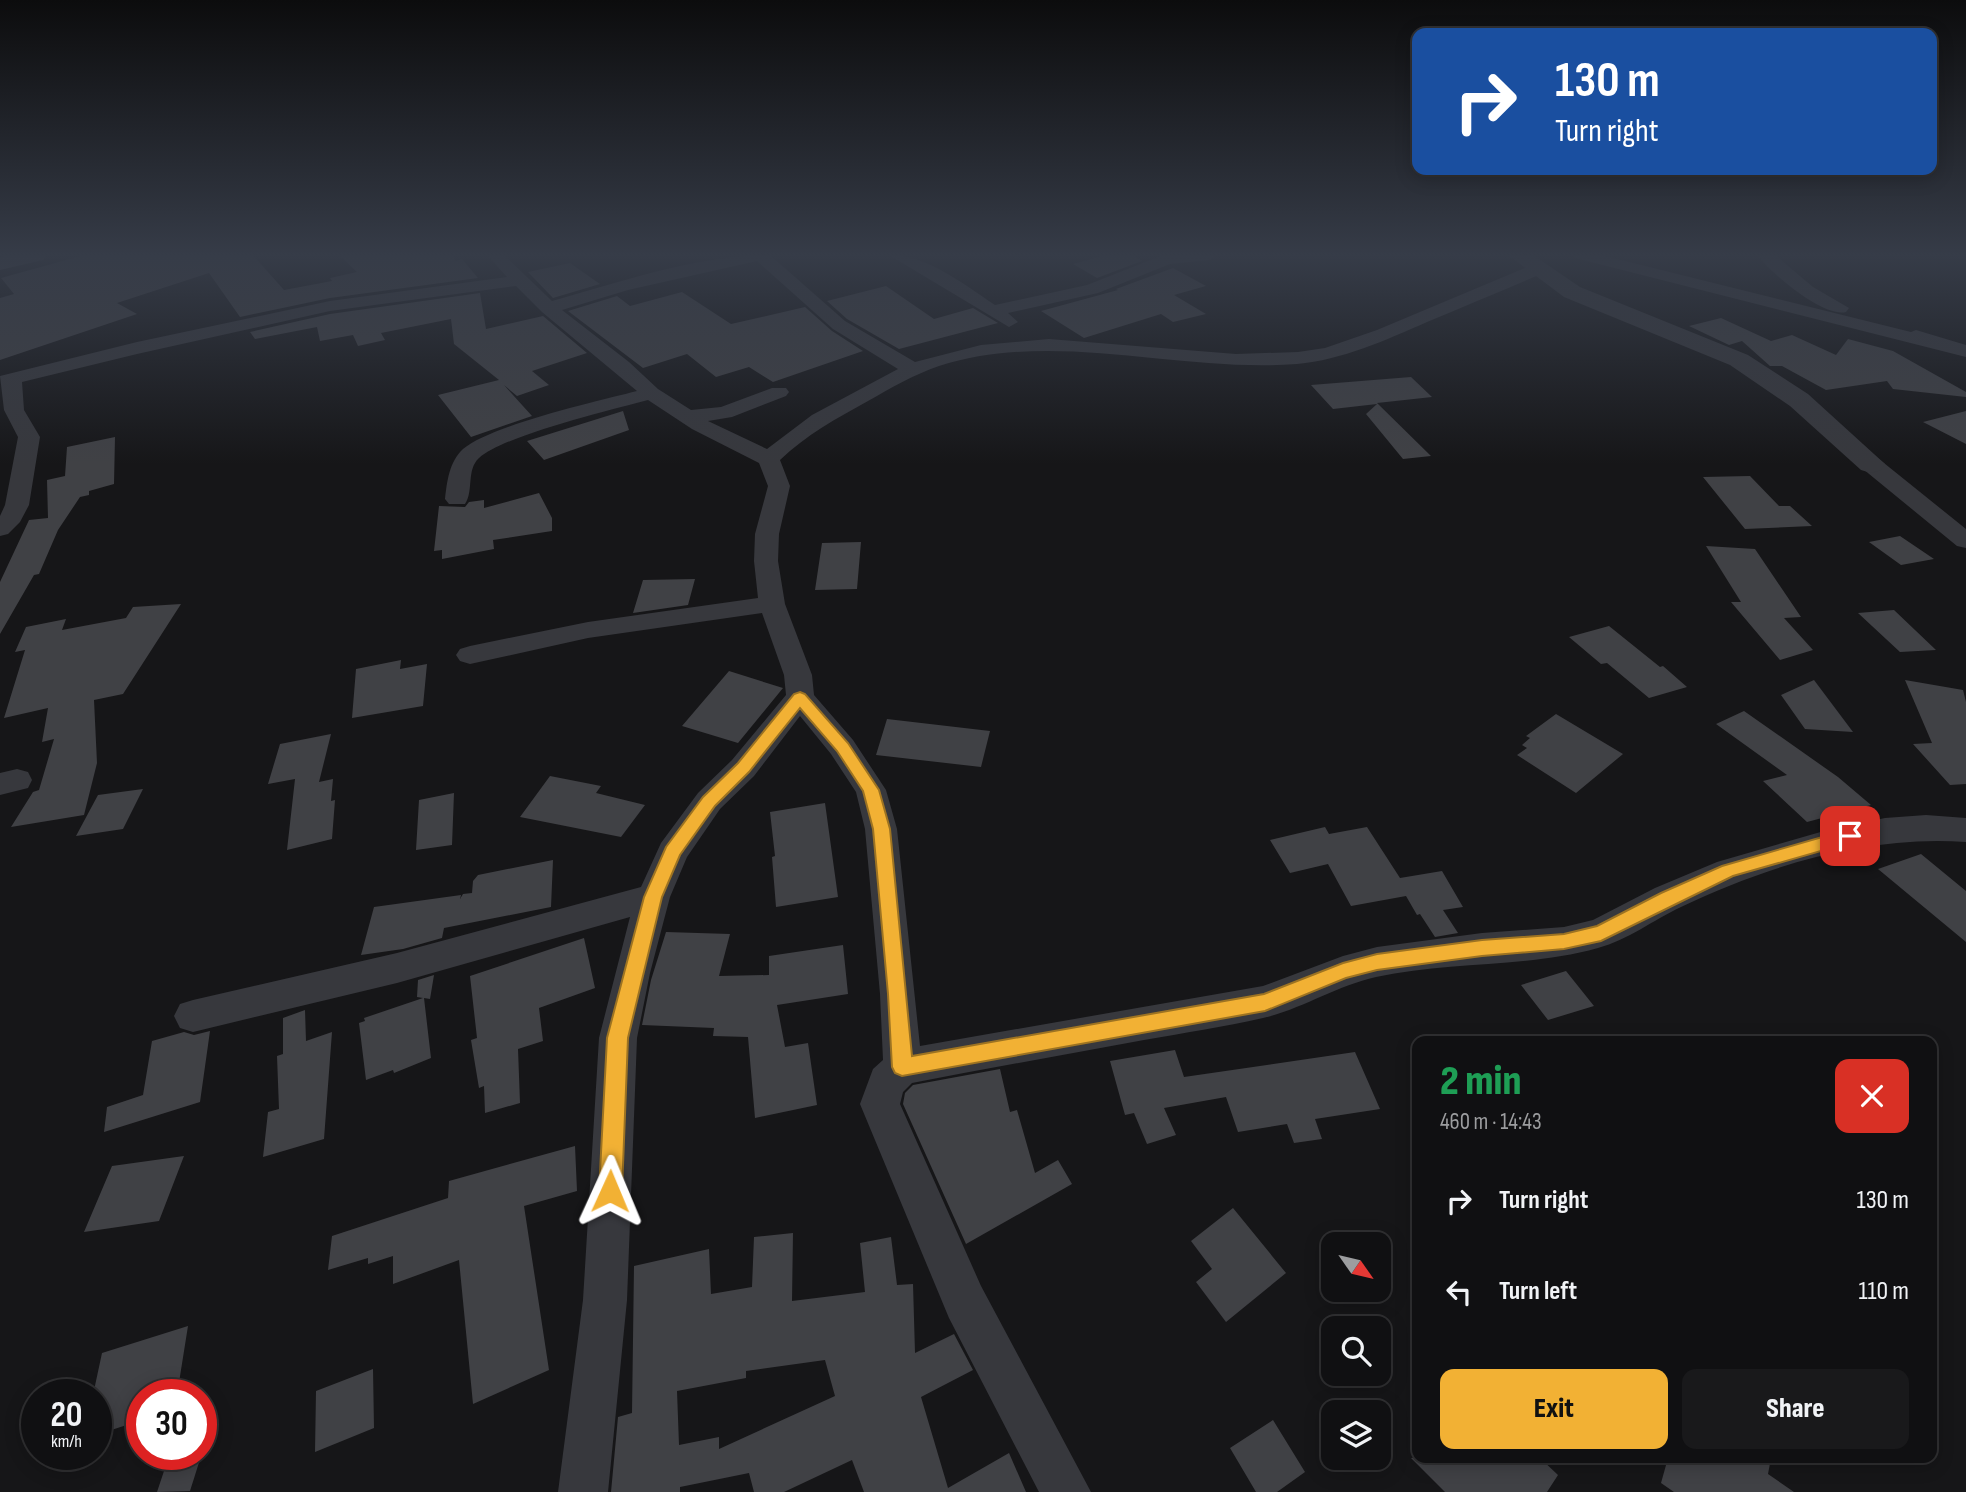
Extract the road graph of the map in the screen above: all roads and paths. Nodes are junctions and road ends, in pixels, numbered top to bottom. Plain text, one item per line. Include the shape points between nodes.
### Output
1 (244, 325) edge
2 (569, 325) edge
3 (839, 325) edge
4 (1014, 325) edge
5 (1403, 325) edge
6 (1650, 325) edge
7 (1860, 325) edge
8 (1884, 325) edge
9 (1934, 343) junction
10 (1049, 345) junction
11 (1966, 351) edge
12 (913, 369) junction
13 (6, 380) edge
14 (779, 392) dead end
15 (651, 393) junction
16 (687, 417) junction
17 (769, 459) junction
18 (1871, 464) joint
19 (457, 499) dead end
20 (0, 529) edge
21 (1966, 541) edge
22 (772, 604) junction
23 (470, 655) dead end
24 (800, 697) junction
25 (1966, 830) edge
26 (653, 897) junction
27 (193, 1016) dead end
28 (902, 1067) junction
29 (583, 1492) edge
30 (1066, 1492) edge

1 - 13 street
2 - 15 street
3 - 12 street
4 - 10 street
5 - 10 street via 1328,353 1298,358 1236,360
6 - 18 street via 1739,360 1799,400
7 - 9 street
8 - 9 street
9 - 11 street
10 - 12 street via 965,354
12 - 17 street via 802,430
13 - 20 street via 14,410 29,437 17,505
14 - 16 street via 725,413
15 - 16 street
15 - 19 street via 474,451 462,466
16 - 17 street
17 - 22 street via 779,486 767,534
18 - 21 street
22 - 23 street via 588,630
22 - 24 street via 798,675
24 - 26 street via 709,802 673,852
24 - 28 street via 871,790 881,829
25 - 28 street via 1885,830 1824,843 1729,871 1601,933 1576,939 1377,962 1265,1002
26 - 27 street via 410,965
26 - 29 street via 618,1038 605,1300
28 - 30 street via 887,1082 880,1104 965,1302

